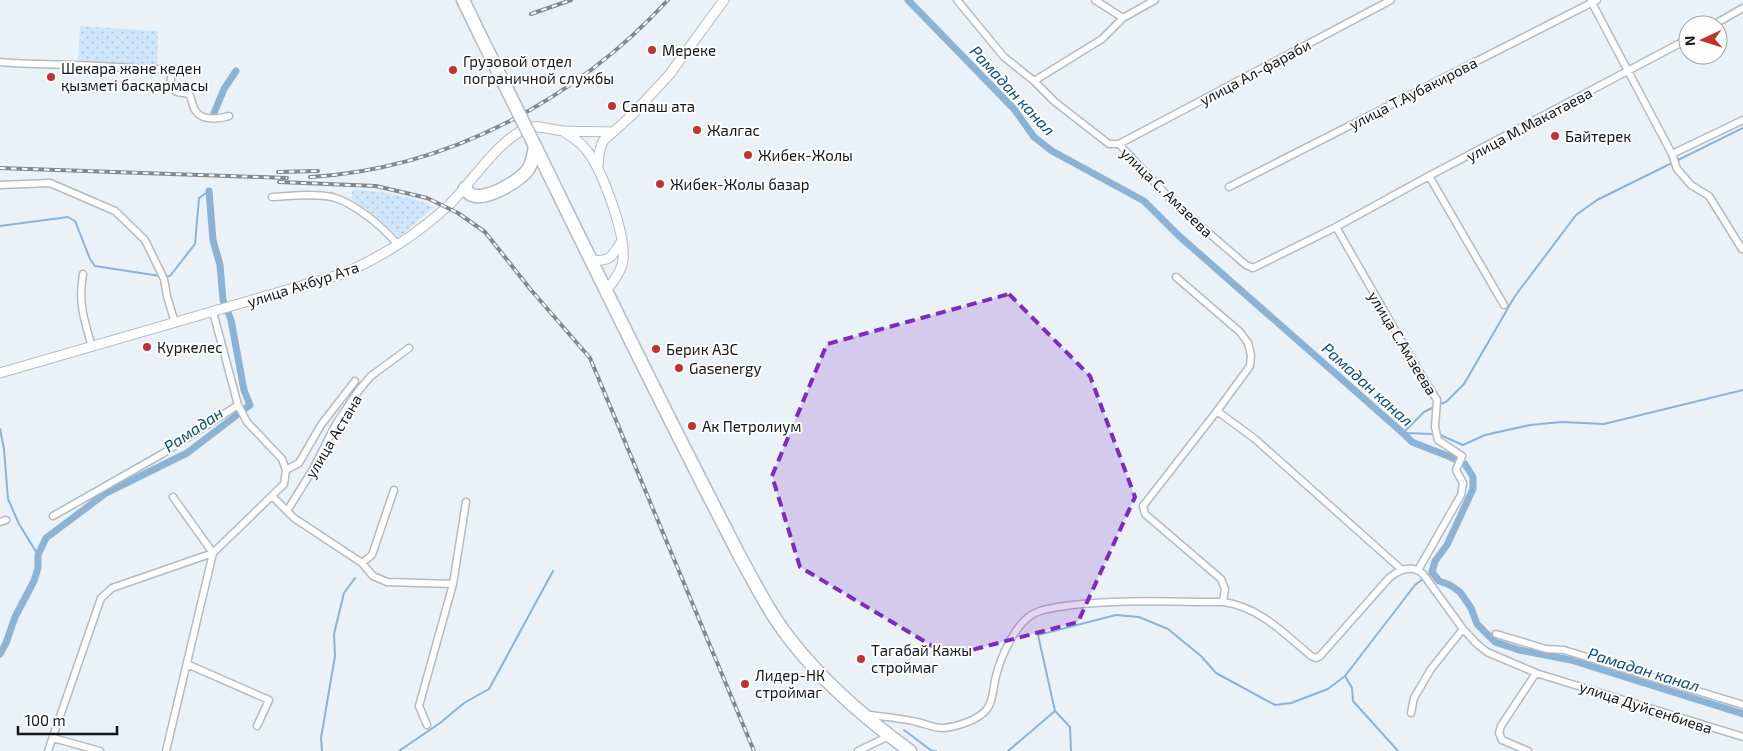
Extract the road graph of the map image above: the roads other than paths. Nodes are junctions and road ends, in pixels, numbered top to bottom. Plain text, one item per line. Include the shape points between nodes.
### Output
1 (463, 0) edge
2 (724, 0) edge
3 (958, 0) edge
4 (1095, 0) edge
5 (1155, 0) edge
6 (1391, 0) edge
7 (1593, 1) edge
8 (1743, 8) edge
9 (1728, 16) edge
10 (1123, 18) junction
11 (1678, 44) edge
12 (0, 62) edge
13 (1628, 72) junction
14 (1034, 81) junction
15 (229, 116) dead end
16 (1743, 120) edge
17 (563, 131) junction
18 (611, 132) junction
19 (535, 144) junction
20 (1119, 144) junction
21 (1672, 154) junction
22 (598, 167) junction
23 (1429, 176) junction
24 (0, 185) edge
25 (1228, 186) dead end
26 (465, 188) junction
27 (272, 197) dead end
28 (1336, 228) junction
29 (621, 242) junction
30 (398, 245) junction
31 (1742, 249) dead end
32 (591, 260) junction
33 (83, 274) dead end
34 (1176, 276) dead end
35 (606, 291) junction
36 (1504, 305) dead end
37 (213, 312) junction
38 (175, 323) junction
39 (92, 346) junction
40 (409, 348) dead end
41 (0, 373) edge
42 (355, 381) dead end
43 (238, 405) junction
44 (1217, 411) junction
45 (286, 470) junction
46 (394, 490) dead end
47 (272, 496) junction
48 (173, 497) dead end
49 (466, 502) dead end
50 (287, 512) junction
51 (53, 516) dead end
52 (213, 553) junction
53 (362, 563) junction
54 (1402, 570) junction
55 (1418, 570) junction
56 (453, 584) junction
57 (1223, 602) junction
58 (1463, 629) junction
59 (1496, 634) dead end
60 (187, 664) junction
61 (1536, 673) junction
62 (1743, 705) edge
63 (1411, 713) dead end
64 (866, 715) junction
65 (426, 725) dead end
66 (257, 726) dead end
67 (889, 736) junction
68 (1743, 737) edge
69 (53, 738) junction
70 (48, 751) edge
71 (100, 751) edge
72 (166, 751) edge
73 (858, 751) edge
74 (910, 751) edge
75 (1528, 751) edge

1 - 19 highway, bridge
2 - 18 main road via 670,75
3 - 14 street, улица С. Амзеева via 1004,57
4 - 10 street
5 - 10 street
6 - 20 street, улица Ал-фараби
7 - 13 street
7 - 25 street, улица Т.Аубакирова
8 - 9 street
10 - 14 street via 1102,39
11 - 13 street, улица М.Макатаева
12 - 15 street via 173,69 173,90 189,94 199,115 211,118
13 - 21 street
13 - 23 street, улица М.Макатаева
14 - 20 street, улица С. Амзеева via 1055,102 1109,144
16 - 21 street
17 - 18 main road, улица Акбур Ата
17 - 22 main road via 586,150
17 - 26 main road, улица Акбур Ата via 530,127 517,134
18 - 22 main road via 603,140
19 - 26 highway via 533,160 527,171 503,189 476,196
19 - 32 highway
20 - 28 street, улица С. Амзеева via 1175,204 1253,268
21 - 31 street via 1677,169 1691,185 1709,196
22 - 29 main road via 612,202
23 - 28 street, улица М.Макатаева
23 - 36 street
24 - 38 street via 50,183 115,211 145,240 164,278
26 - 30 main road, улица Акбур Ата
27 - 30 street via 332,197 354,207 387,232
28 - 55 street, улица С.Амзеева via 1437,400 1435,427 1438,440 1462,456 1456,470 1463,483 1461,495
29 - 32 main road via 610,258
29 - 35 main road via 622,265
30 - 37 main road, улица Акбур Ата via 342,274
32 - 35 highway
33 - 39 street via 80,290 82,312
34 - 44 street via 1240,332 1248,343 1250,366
35 - 64 highway via 769,609 809,662
37 - 38 main road, улица Акбур Ата
37 - 43 street, улица Астана
38 - 39 main road, улица Акбур Ата
39 - 41 main road, улица Акбур Ата
40 - 50 street, улица Астана via 371,376 359,390 336,424
42 - 45 street, улица Астана via 321,425 299,463
43 - 45 street, улица Астана via 247,422 282,459
43 - 51 street via 162,454
44 - 54 street via 1255,439
44 - 57 street via 1143,506 1145,514 1221,579 1226,589
45 - 47 street, улица Астана via 284,484
46 - 53 street via 372,556
47 - 50 street
47 - 52 street, улица Астана
48 - 52 street
49 - 56 street
50 - 53 street
52 - 60 street
52 - 69 street via 112,588 101,598
53 - 56 street via 373,576 387,582
54 - 55 street
54 - 57 street via 1389,578 1325,652 1316,658 1265,618 1236,603
55 - 58 street, улица Дуйсенбиева
56 - 65 street via 419,706
57 - 64 street via 1096,602 1035,613 1018,627 1002,656 991,701 983,714 945,728
58 - 61 street, улица Дуйсенбиева via 1487,652
58 - 63 street via 1431,669 1414,698
59 - 62 street via 1546,649 1564,650
60 - 66 street via 269,700
60 - 72 street
61 - 68 street, улица Дуйсенбиева
61 - 75 street via 1499,733 1502,740
64 - 67 highway
67 - 73 street
67 - 74 highway
69 - 70 street
69 - 71 street

